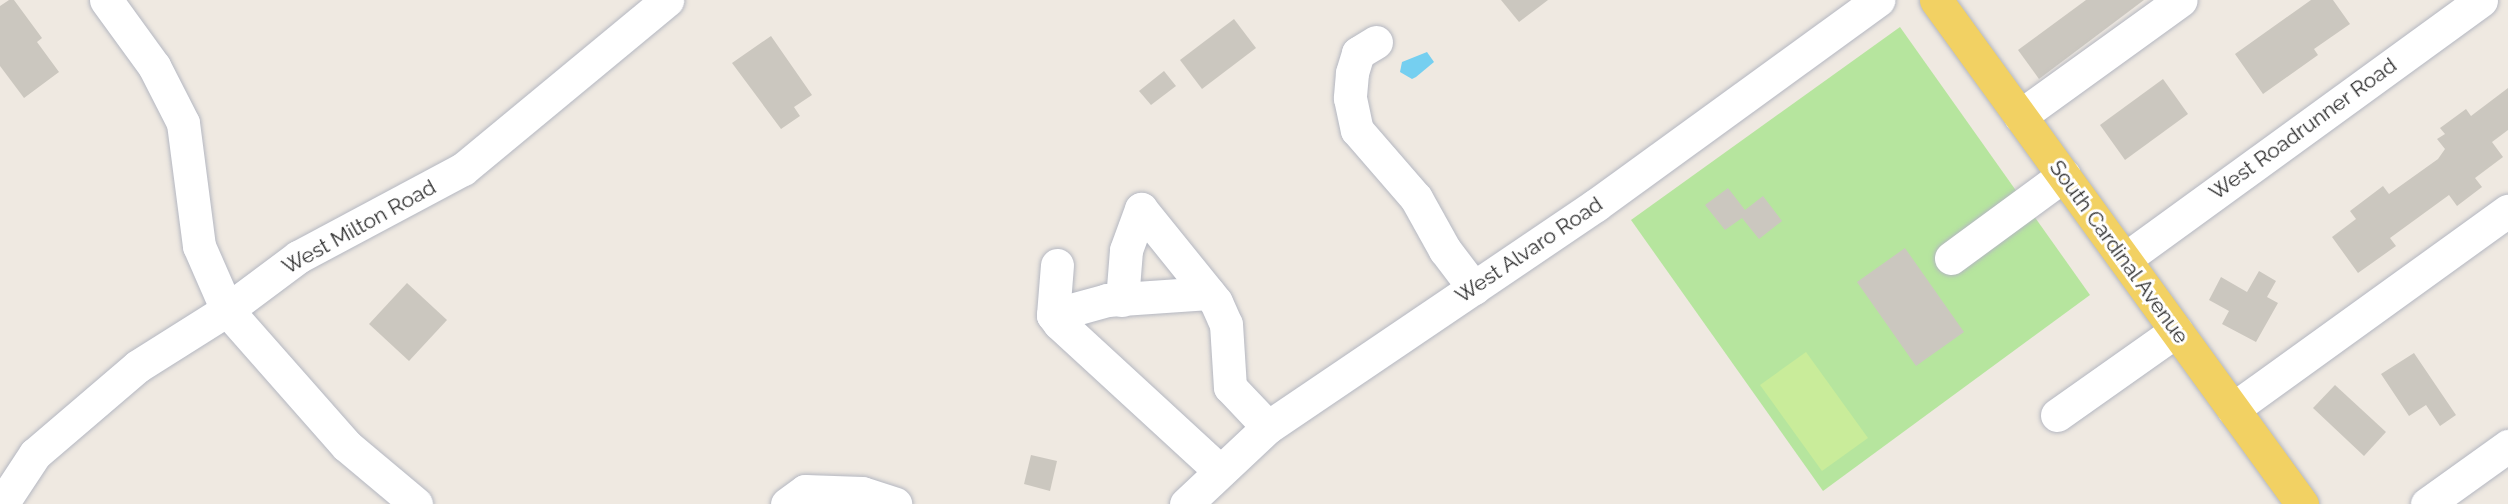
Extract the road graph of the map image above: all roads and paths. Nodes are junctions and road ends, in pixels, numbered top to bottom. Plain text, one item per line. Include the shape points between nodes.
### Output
1 (106, 0) edge
2 (667, 0) edge
3 (1878, 0) edge
4 (1936, 0) edge
5 (2181, 0) edge
6 (2481, 0) edge
7 (1376, 42) dead end
8 (2020, 116) junction
9 (2064, 175) junction
10 (2508, 211) edge
11 (1951, 258) dead end
12 (2125, 259) junction
13 (1057, 265) dead end
14 (1474, 288) junction
15 (1209, 294) junction
16 (1122, 300) junction
17 (227, 310) junction
18 (1053, 315) junction
19 (2176, 331) junction
20 (2233, 409) junction
21 (2057, 415) dead end
22 (1268, 427) junction
23 (2508, 446) edge
24 (1219, 470) junction
25 (2, 504) edge
26 (416, 504) edge
27 (787, 504) edge
28 (895, 504) edge
29 (1186, 504) edge
30 (2302, 504) edge
31 (2427, 504) edge

1 - 17 street via 154,66 183,123 200,246
2 - 17 street, West Milton Road via 463,169 298,257
3 - 14 street, West Alvaro Road via 1596,205
4 - 8 main road, South Cardinal Avenue
5 - 8 street
6 - 12 street, West Roadrunner Road
7 - 14 street via 1358,53 1352,73 1350,98 1357,130 1416,198 1445,250
8 - 9 main road, South Cardinal Avenue
9 - 11 street
9 - 12 main road, South Cardinal Avenue
10 - 20 street
12 - 19 main road, South Cardinal Avenue
13 - 18 street
14 - 22 street, West Alvaro Road
15 - 16 street
15 - 16 street via 1141,209 1126,250
15 - 22 street via 1226,324 1230,387
16 - 18 street
17 - 25 street, West Milton Road via 138,366 35,454
17 - 26 street via 347,446
18 - 24 street
19 - 20 main road, South Cardinal Avenue
19 - 21 street
20 - 30 main road, South Cardinal Avenue
22 - 24 street, West Alvaro Road
23 - 31 street
24 - 29 street, West Alvaro Road
27 - 28 street via 806,491 862,493

